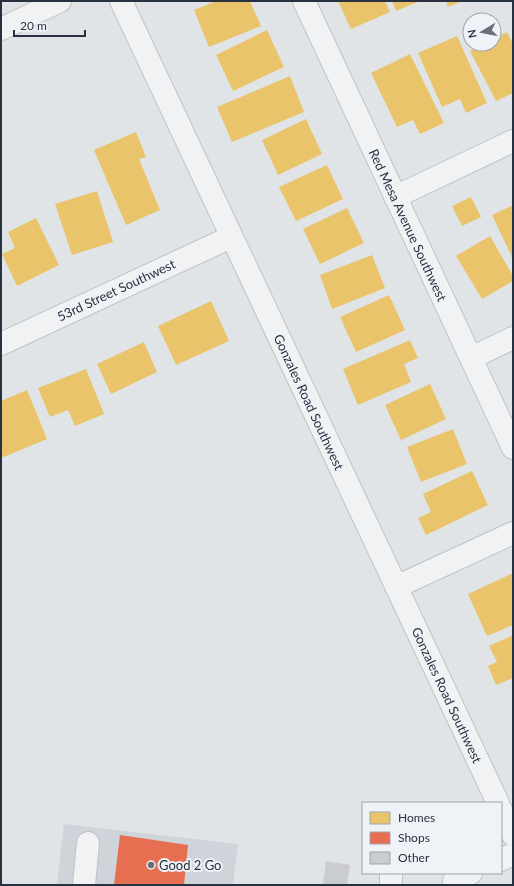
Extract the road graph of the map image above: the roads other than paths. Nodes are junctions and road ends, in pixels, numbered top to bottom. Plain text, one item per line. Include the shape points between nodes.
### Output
1 (60, 1) edge
2 (121, 1) edge
3 (304, 1) edge
4 (1, 29) edge
5 (513, 141) edge
6 (396, 197) junction
7 (231, 237) junction
8 (513, 338) edge
9 (1, 344) edge
10 (471, 358) junction
11 (513, 448) edge
12 (513, 533) edge
13 (396, 587) junction
14 (498, 802) edge
15 (502, 812) edge
16 (513, 835) edge
17 (88, 843) dead end
18 (513, 854) edge
19 (502, 860) edge
20 (391, 874) edge
21 (84, 885) edge
22 (391, 885) edge

1 - 4 street
2 - 7 street, Gonzales Road Southwest
3 - 6 street, Red Mesa Avenue Southwest
5 - 6 street
6 - 10 street, Red Mesa Avenue Southwest
7 - 9 street, 53rd Street Southwest
7 - 13 street, Gonzales Road Southwest
8 - 10 street
10 - 11 street, Red Mesa Avenue Southwest
12 - 13 street
13 - 14 street, Gonzales Road Southwest
15 - 16 street
17 - 21 street
18 - 19 street
20 - 22 street

